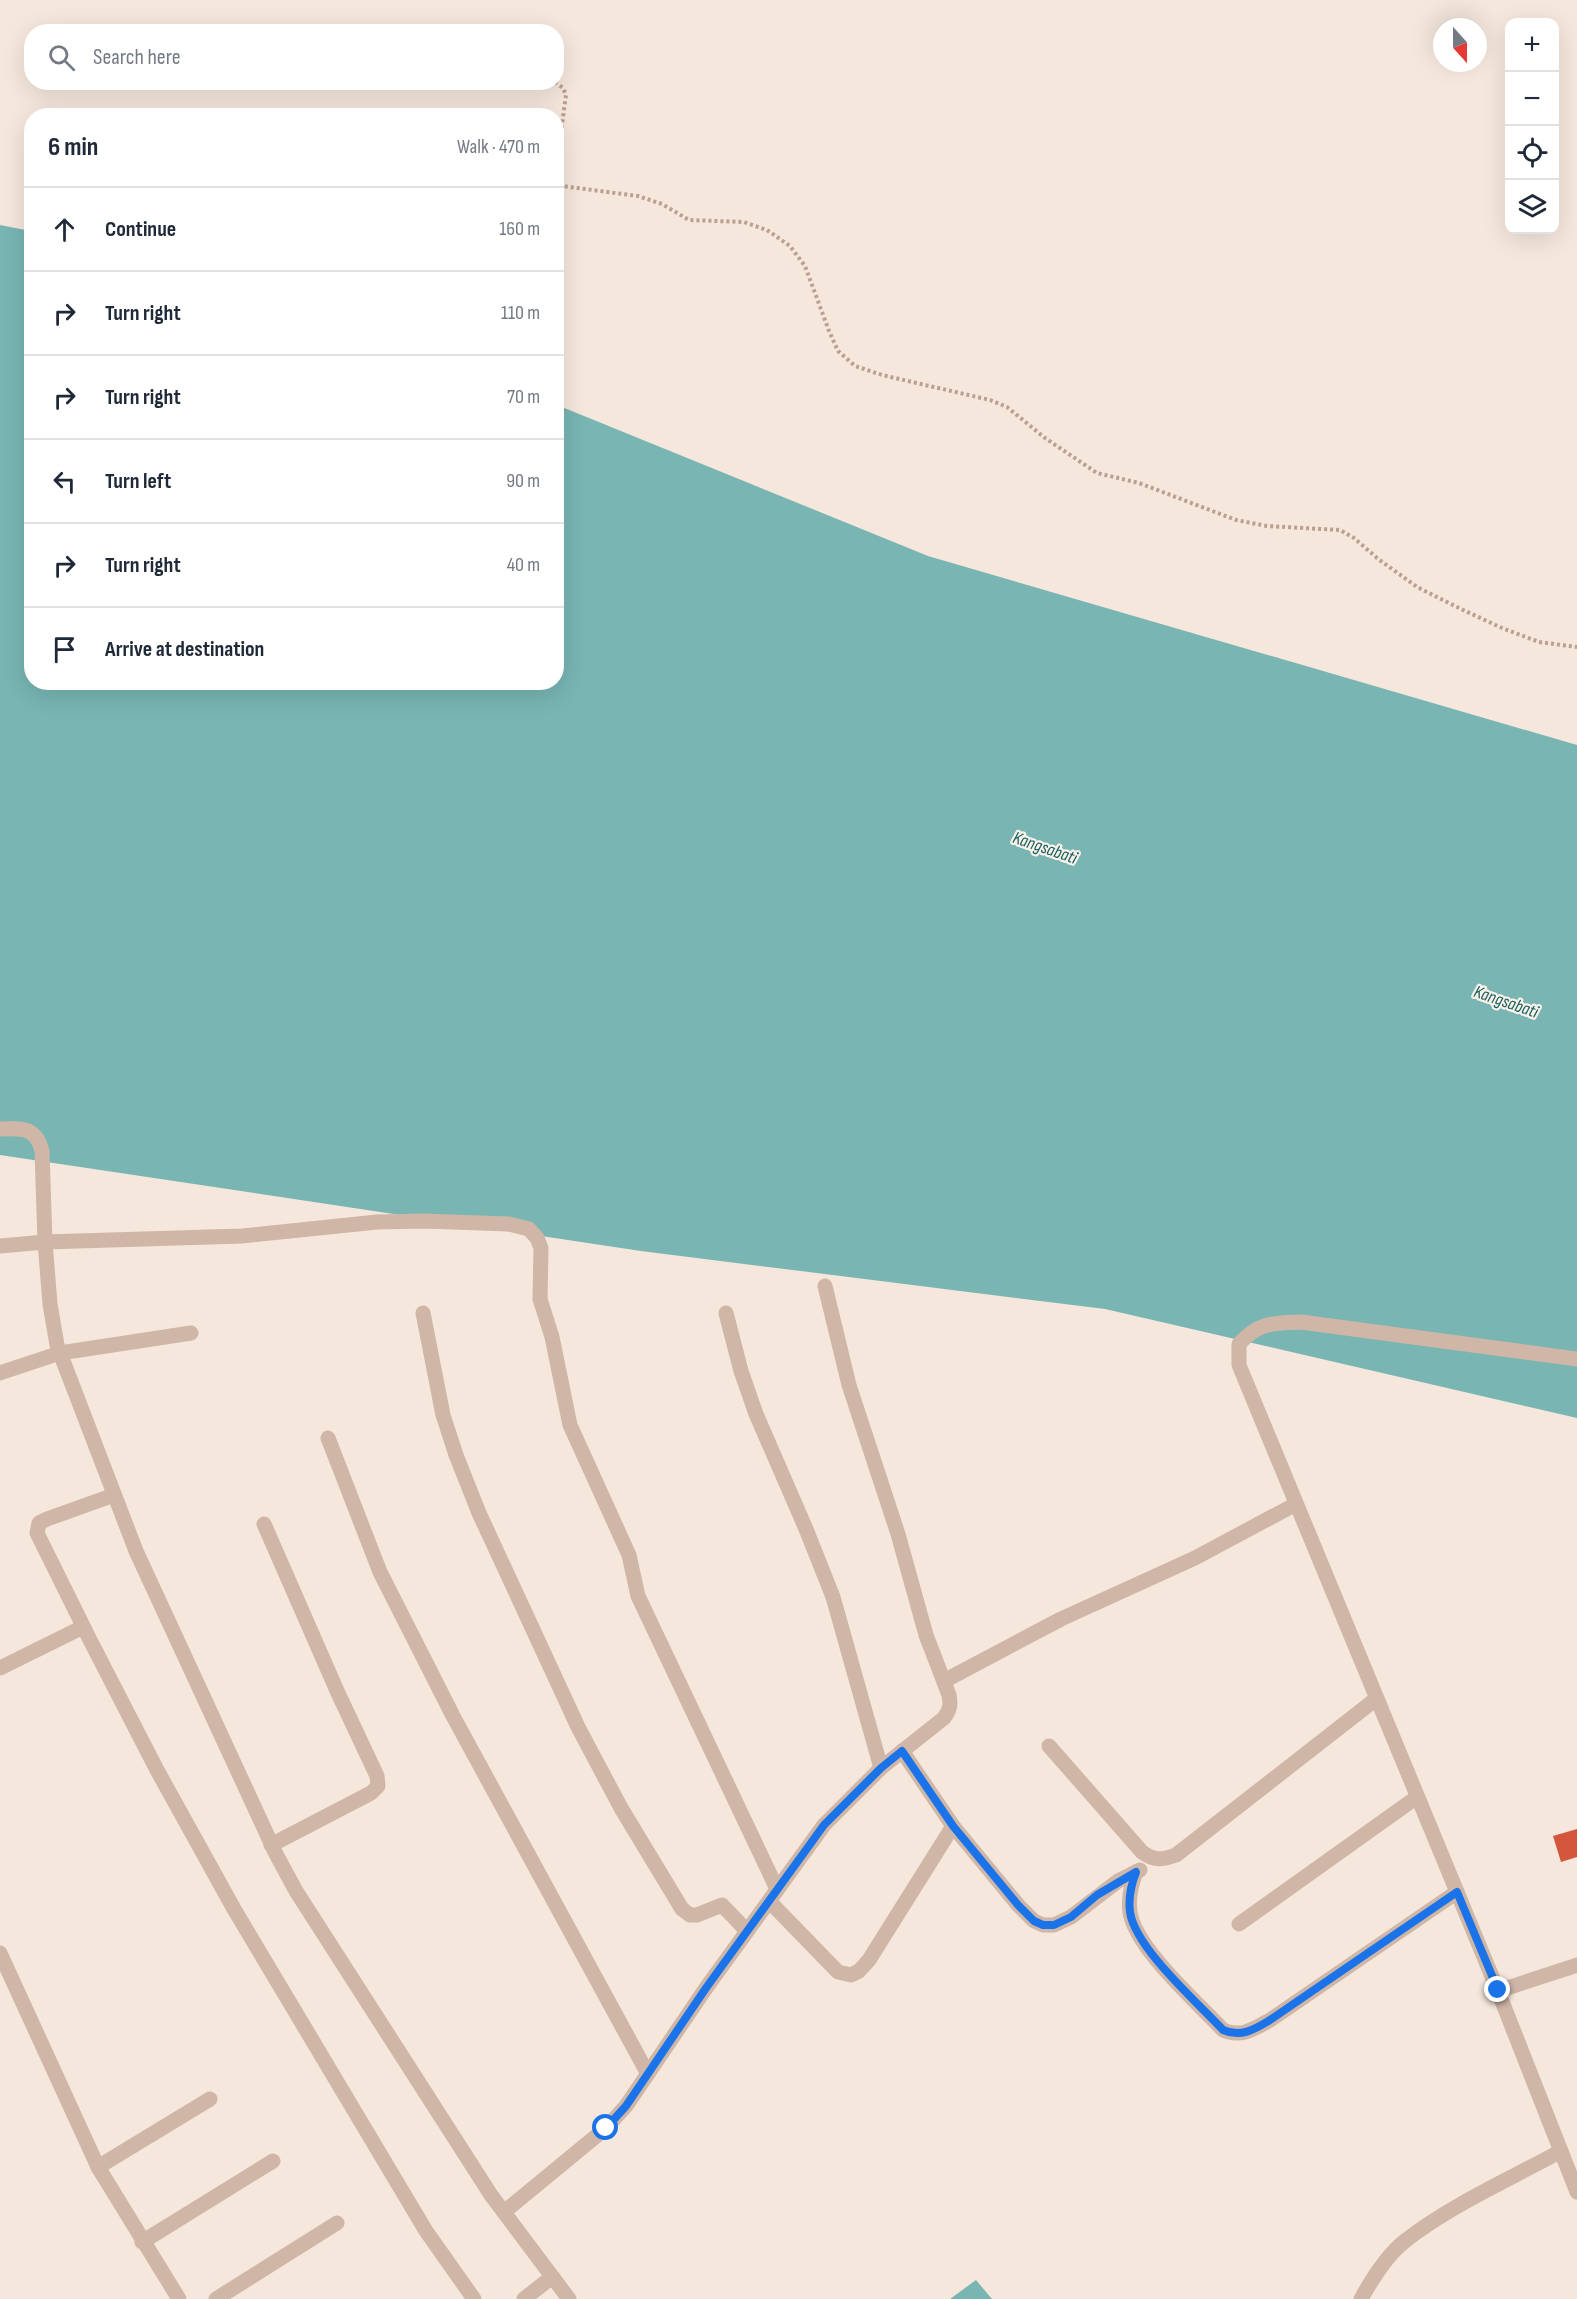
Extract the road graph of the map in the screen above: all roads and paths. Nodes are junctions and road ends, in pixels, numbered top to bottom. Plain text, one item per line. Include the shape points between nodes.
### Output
1 (564, 90) edge
2 (564, 110) edge
3 (564, 186) edge
4 (1577, 648) edge
5 (0, 1129) edge
6 (45, 1242) junction
7 (0, 1246) edge
8 (825, 1286) dead end
9 (423, 1313) dead end
10 (726, 1313) dead end
11 (190, 1333) dead end
12 (60, 1353) junction
13 (1577, 1359) edge
14 (0, 1373) edge
15 (328, 1438) dead end
16 (114, 1495) junction
17 (1296, 1504) junction
18 (264, 1524) dead end
19 (83, 1627) junction
20 (0, 1668) edge
21 (944, 1681) junction
22 (1376, 1699) junction
23 (1049, 1746) dead end
24 (902, 1751) junction
25 (881, 1768) junction
26 (1417, 1797) junction
27 (953, 1826) junction
28 (272, 1845) junction
29 (1164, 1859) junction
30 (1136, 1872) junction
31 (1457, 1892) junction
32 (773, 1895) junction
33 (1239, 1924) dead end
34 (747, 1931) junction
35 (0, 1953) edge
36 (1577, 1965) edge
37 (1498, 1990) junction
38 (648, 2074) junction
39 (210, 2099) dead end
40 (1561, 2151) junction
41 (273, 2161) dead end
42 (98, 2167) junction
43 (1577, 2192) edge
44 (504, 2212) junction
45 (337, 2223) dead end
46 (142, 2242) junction
47 (552, 2277) junction
48 (179, 2299) edge
49 (216, 2299) edge
50 (474, 2299) edge
51 (524, 2299) edge
52 (569, 2299) edge
53 (1361, 2299) edge

1 - 2 path
3 - 4 path via 638,196 689,220 744,222 767,230 790,246 805,266 838,351 855,366 1007,407 1097,473 1139,483 1236,520 1267,526 1340,530 1417,587 1461,609 1539,642
5 - 6 street via 20,1129 38,1138 42,1151
6 - 7 street
6 - 12 street via 50,1304
6 - 32 street via 242,1236 377,1222 509,1224 529,1229 541,1248 540,1299 570,1425 629,1555 638,1596
8 - 21 street via 856,1407 926,1635
9 - 34 street via 443,1414 456,1455 578,1727 682,1909 697,1915 722,1905
10 - 25 street via 756,1414 833,1598
11 - 12 street
12 - 14 street
12 - 16 street
13 - 17 street via 1301,1322 1268,1323 1249,1332 1239,1344 1239,1365
15 - 38 street via 380,1572 442,1695
16 - 19 street via 47,1518 36,1528
16 - 28 street
17 - 21 street
17 - 22 street
18 - 28 street via 377,1776 378,1786
19 - 20 street
19 - 50 street via 234,1909 426,2231
21 - 24 street via 950,1695 949,1712
22 - 26 street
22 - 29 street via 1176,1855
23 - 29 street via 1142,1852 1152,1859
24 - 25 street
24 - 27 street
25 - 32 street via 824,1825
26 - 31 street
26 - 33 street
27 - 30 street via 1018,1905 1043,1925 1054,1925 1071,1917
27 - 32 street via 868,1960 851,1975 837,1972
28 - 44 street via 296,1891
29 - 30 street
30 - 31 street via 1130,1890 1130,1914 1138,1935 1223,2030 1242,2034 1270,2020
31 - 37 street
32 - 34 street
34 - 38 street
35 - 42 street
36 - 37 street
37 - 40 street
38 - 44 street via 606,2128
39 - 42 street
40 - 43 street
40 - 53 street via 1443,2215 1404,2242 1373,2278
41 - 46 street
42 - 46 street
44 - 47 street
45 - 49 street
46 - 48 street
47 - 51 street
47 - 52 street

